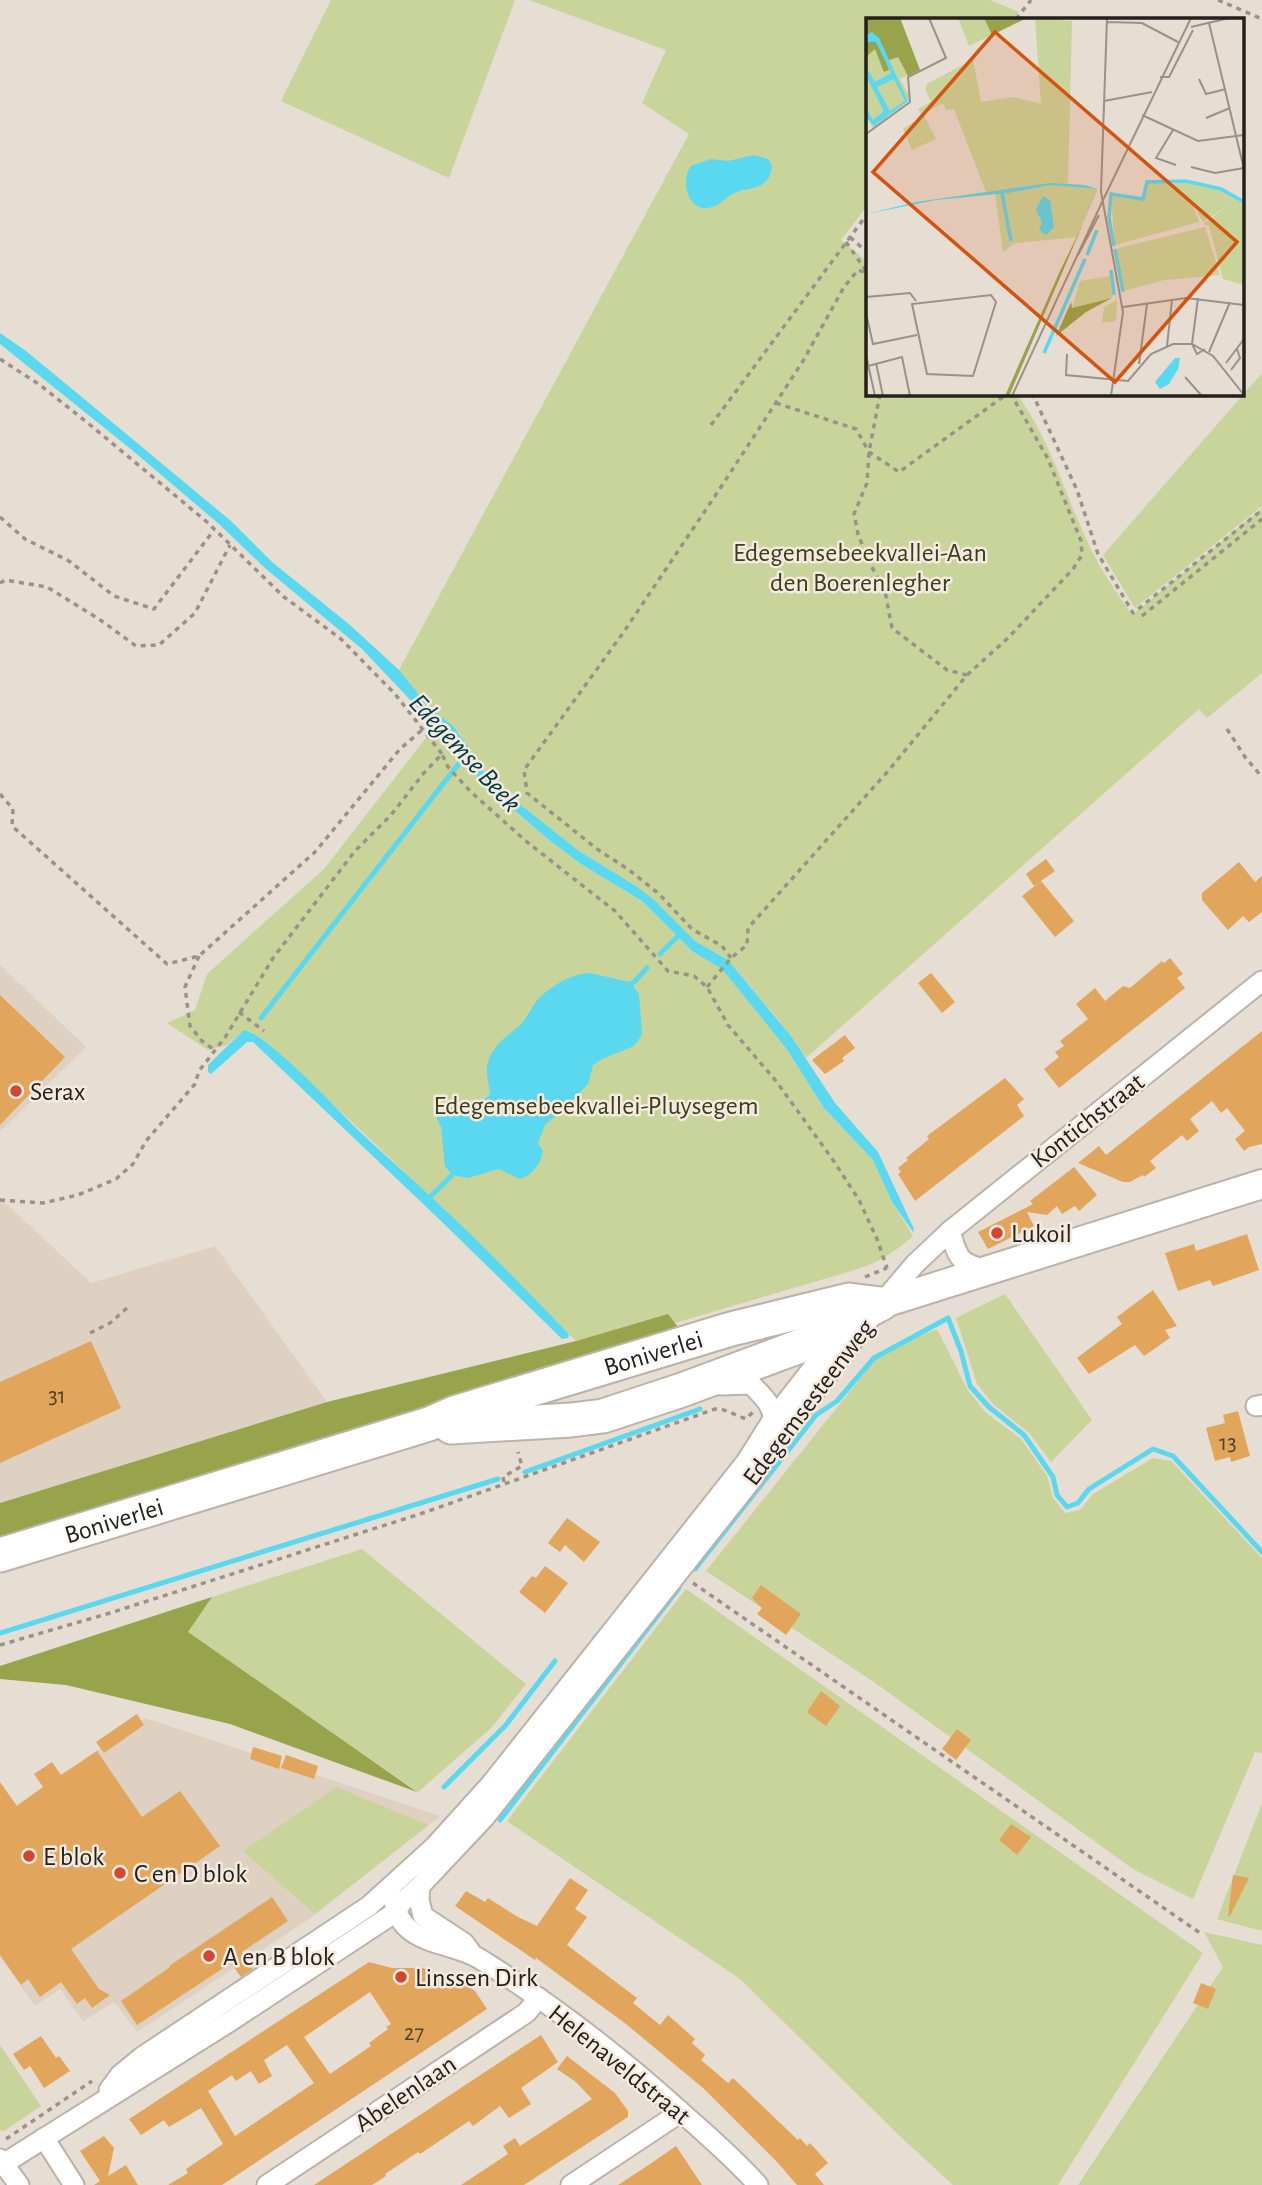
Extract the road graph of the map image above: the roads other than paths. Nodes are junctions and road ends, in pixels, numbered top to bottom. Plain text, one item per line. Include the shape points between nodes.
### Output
1 (1262, 981) edge
2 (1262, 1184) edge
3 (950, 1231) junction
4 (915, 1264) junction
5 (990, 1270) junction
6 (865, 1302) junction
7 (681, 1390) junction
8 (773, 1419) junction
9 (429, 1424) junction
10 (0, 1555) edge
11 (458, 1833) junction
12 (412, 1880) junction
13 (396, 1912) junction
14 (473, 1955) junction
15 (539, 1998) junction
16 (98, 2104) junction
17 (679, 2110) junction
18 (44, 2138) junction
19 (1, 2163) edge
20 (19, 2185) edge
21 (74, 2185) edge
22 (267, 2185) edge
23 (571, 2185) edge
24 (758, 2185) edge

1 - 3 street, Kontichstraat
2 - 5 main road, Boniverlei
3 - 4 street, Kontichstraat
3 - 5 street via 960,1258 970,1267
4 - 6 street, Kontichstraat
4 - 6 street, Kontichstraat
5 - 6 main road, Boniverlei
6 - 7 highway, Boniverlei via 803,1345
6 - 8 street, Edegemsesteenweg
6 - 9 highway, Boniverlei via 731,1329
6 - 11 street, Edegemsesteenweg via 752,1478 484,1818
7 - 8 street, Boniverlei via 751,1384 773,1411
7 - 9 highway, Boniverlei via 603,1416 447,1427
8 - 11 street, Edegemsesteenweg via 730,1482 500,1773
9 - 10 highway, Boniverlei
11 - 12 street, Edegemsesteenweg
12 - 13 street, Edegemsesteenweg via 394,1900
12 - 14 street, Helenaveldstraat via 423,1916 464,1943
12 - 16 street, Edegemsesteenweg via 142,2057 120,2075
13 - 14 street, Helenaveldstraat via 413,1933
13 - 16 street, Edegemsesteenweg
14 - 15 street, Helenaveldstraat
15 - 17 street, Helenaveldstraat via 614,2053
15 - 22 street, Abelenlaan via 526,2013
16 - 18 street, Edegemsesteenweg
17 - 23 street
17 - 24 street, Helenaveldstraat
18 - 19 street, Edegemsesteenweg
18 - 21 street
19 - 20 street

